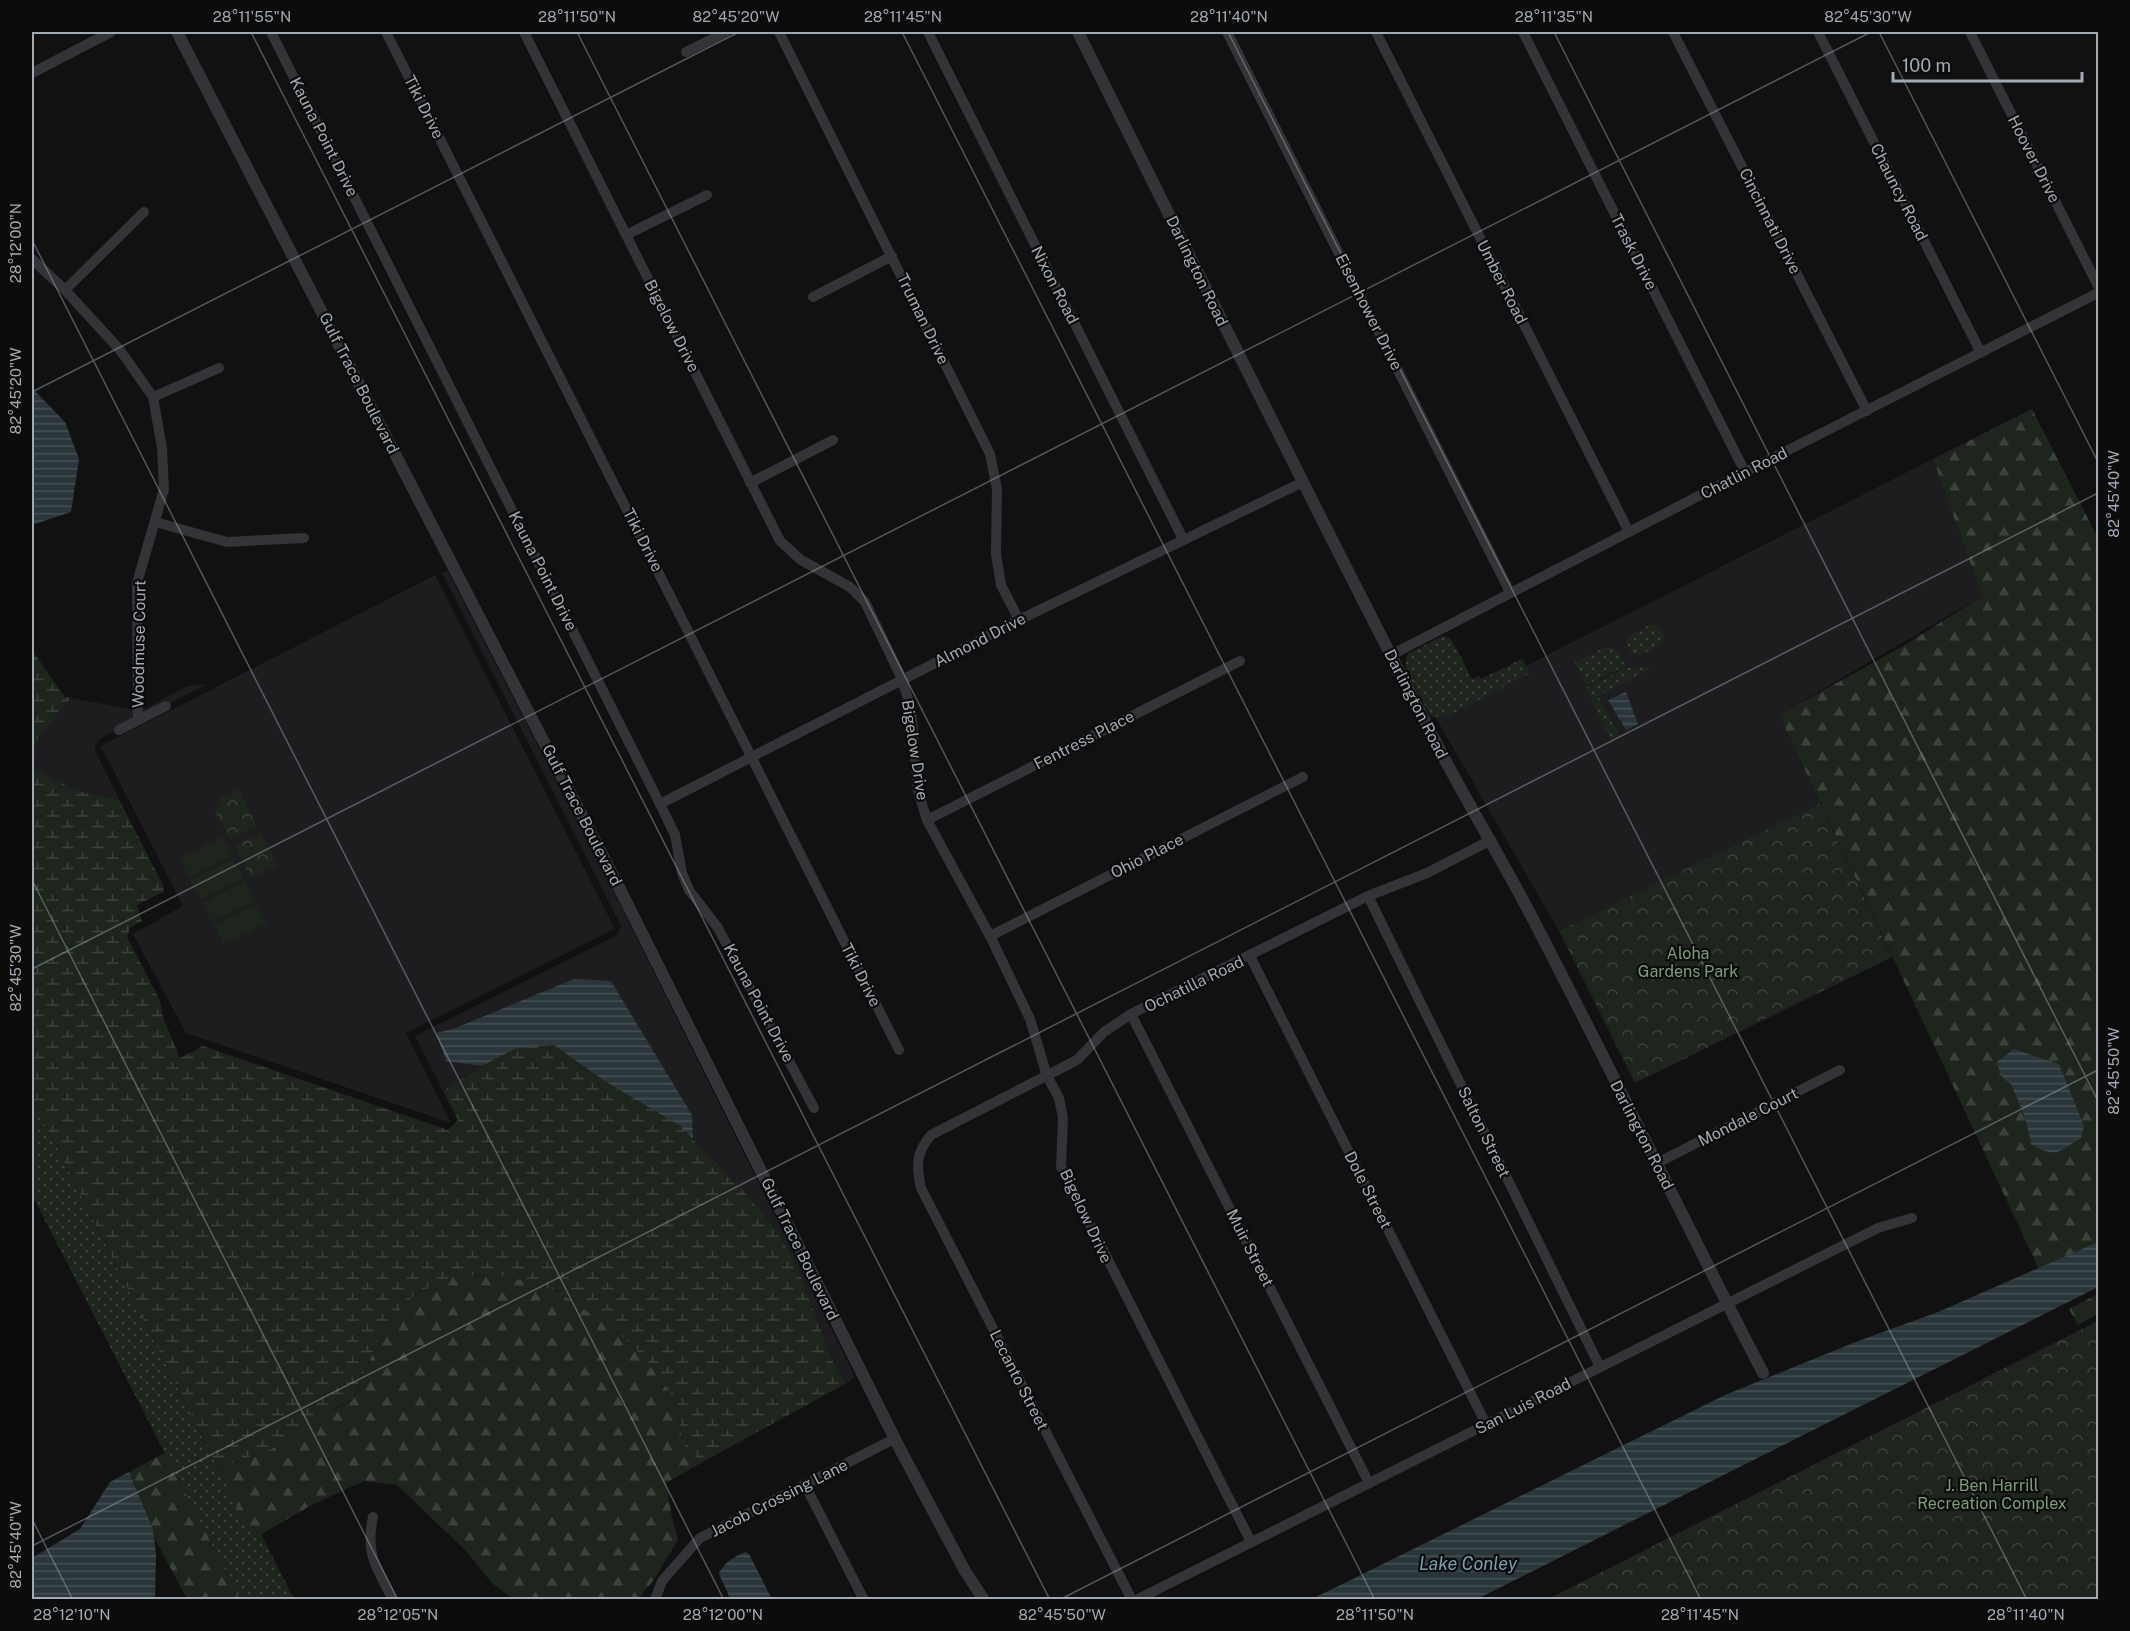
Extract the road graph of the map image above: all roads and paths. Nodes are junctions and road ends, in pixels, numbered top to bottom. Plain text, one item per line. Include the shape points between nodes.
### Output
1 (84, 32) edge
2 (111, 32) edge
3 (177, 32) edge
4 (271, 32) edge
5 (386, 32) edge
6 (524, 32) edge
7 (726, 32) edge
8 (779, 32) edge
9 (928, 32) edge
10 (1078, 32) edge
11 (1227, 32) edge
12 (1376, 32) edge
13 (1523, 32) edge
14 (1673, 32) edge
15 (1818, 32) edge
16 (1970, 32) edge
17 (88, 42) junction
18 (686, 52) dead end
19 (32, 73) edge
20 (707, 195) dead end
21 (144, 212) dead end
22 (626, 235) junction
23 (892, 256) junction
24 (32, 259) edge
25 (2098, 286) edge
26 (64, 290) junction
27 (2098, 293) edge
28 (813, 297) dead end
29 (1981, 353) junction
30 (219, 368) dead end
31 (153, 397) junction
32 (1866, 411) junction
33 (833, 440) dead end
34 (1745, 472) junction
35 (1303, 482) junction
36 (750, 483) junction
37 (154, 522) junction
38 (1629, 532) junction
39 (304, 538) dead end
40 (1183, 539) junction
41 (1510, 592) junction
42 (1019, 620) junction
43 (1391, 655) junction
44 (1240, 661) dead end
45 (902, 679) junction
46 (166, 706) dead end
47 (138, 720) junction
48 (119, 730) dead end
49 (752, 756) junction
50 (1304, 777) dead end
51 (660, 804) junction
52 (927, 820) junction
53 (1491, 840) junction
54 (1368, 896) junction
55 (990, 936) junction
56 (1250, 956) junction
57 (1131, 1014) junction
58 (899, 1050) dead end
59 (1840, 1070) dead end
60 (1047, 1076) junction
61 (814, 1108) dead end
62 (919, 1157) joint
63 (1657, 1163) junction
64 (1912, 1218) dead end
65 (1727, 1304) junction
66 (1600, 1367) junction
67 (1763, 1373) dead end
68 (1486, 1424) junction
69 (894, 1438) junction
70 (1369, 1483) junction
71 (805, 1485) junction
72 (374, 1517) dead end
73 (1251, 1542) junction
74 (393, 1599) edge
75 (655, 1599) edge
76 (864, 1599) edge
77 (984, 1599) edge
78 (1132, 1599) edge
79 (1137, 1599) edge

1 - 17 street
2 - 17 street
3 - 69 street, Gulf Trace Boulevard via 630,908
4 - 51 street, Kauna Point Drive
5 - 49 street, Tiki Drive
6 - 22 street, Bigelow Drive
7 - 18 street
8 - 23 street, Truman Drive
9 - 40 street, Nixon Road
10 - 35 street, Darlington Road
11 - 41 street, Eisenhower Drive
12 - 38 street, Umber Road
13 - 34 street, Trask Drive
14 - 32 street, Cincinnati Drive
15 - 29 street, Chauncy Road
16 - 25 street, Hoover Drive
17 - 19 street
20 - 22 street
21 - 26 street
22 - 36 street, Bigelow Drive
23 - 28 street
23 - 42 street, Truman Drive via 990,454 997,489 996,554 1001,585
24 - 26 street, Woodmuse Court
26 - 31 street, Woodmuse Court via 120,350
27 - 29 street, Chatlin Road
29 - 32 street, Chatlin Road
30 - 31 street
31 - 37 street, Woodmuse Court via 164,489
32 - 34 street, Chatlin Road
33 - 36 street
34 - 38 street, Chatlin Road
35 - 40 street, Almond Drive
35 - 43 street, Darlington Road
36 - 45 street, Bigelow Drive via 780,541 801,560 850,588 865,603
37 - 39 street via 227,542
37 - 47 street, Woodmuse Court via 137,583
38 - 41 street, Chatlin Road
40 - 42 street, Almond Drive
41 - 43 street, Chatlin Road
42 - 45 street, Almond Drive
43 - 53 street, Darlington Road via 1462,794
44 - 52 street, Fentress Place
45 - 49 street, Almond Drive
45 - 52 street, Bigelow Drive via 911,709 918,791
46 - 47 street
47 - 48 street
49 - 51 street, Almond Drive
49 - 58 street, Tiki Drive
50 - 55 street, Ohio Place
51 - 61 street, Kauna Point Drive via 675,835 689,890 718,928
52 - 55 street, Bigelow Drive
53 - 54 street, Ochatilla Road via 1427,873
53 - 63 street, Darlington Road
54 - 56 street, Ochatilla Road
54 - 66 street, Salton Street
55 - 60 street, Bigelow Drive via 1030,1019
56 - 57 street, Ochatilla Road
56 - 68 street, Dole Street
57 - 60 street, Ochatilla Road via 1104,1032 1077,1059
57 - 70 street, Muir Street
59 - 63 street, Mondale Court
60 - 62 street, Ochatilla Road via 931,1135 922,1145
60 - 73 street, Bigelow Drive via 1059,1098 1063,1118 1061,1167 1068,1184
62 - 78 street, Lecanto Street via 917,1173 921,1188
63 - 65 street, Darlington Road
64 - 65 street, San Luis Road via 1878,1228
65 - 66 street, San Luis Road
65 - 67 street, Darlington Road
66 - 68 street, San Luis Road
68 - 70 street, San Luis Road
69 - 71 street, Jacob Crossing Lane
69 - 77 street, Gulf Trace Boulevard
70 - 73 street, San Luis Road
71 - 75 street, Jacob Crossing Lane via 700,1538 662,1581
71 - 76 street
72 - 74 street via 369,1537 371,1554
73 - 79 street, San Luis Road

